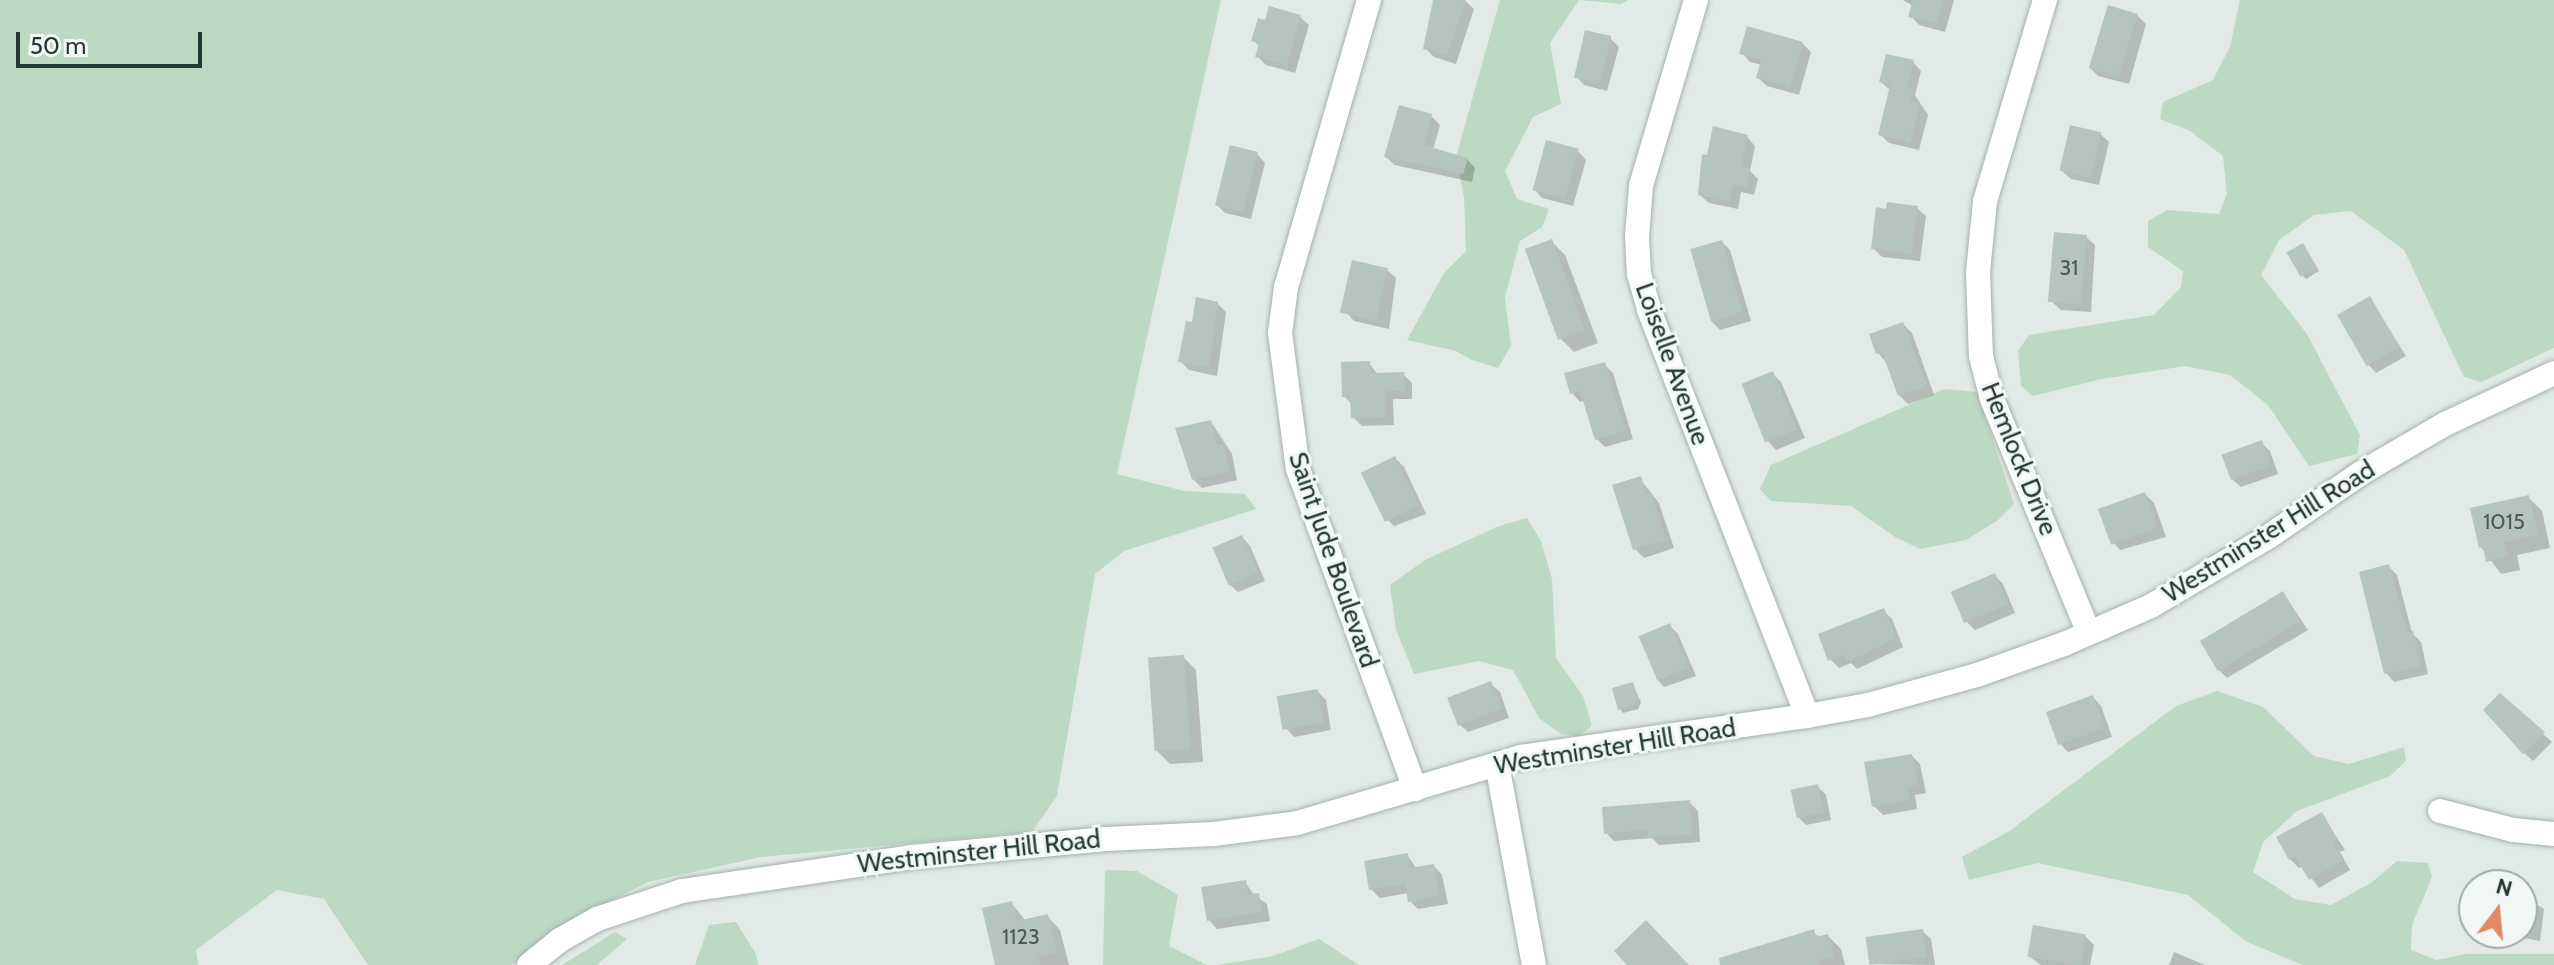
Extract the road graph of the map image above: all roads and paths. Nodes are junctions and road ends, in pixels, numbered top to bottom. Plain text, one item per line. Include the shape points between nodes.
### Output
1 (1369, 0) edge
2 (1696, 0) edge
3 (2045, 0) edge
4 (2554, 373) edge
5 (2089, 633) junction
6 (1807, 716) junction
7 (1497, 764) junction
8 (1415, 789) junction
9 (2440, 811) dead end
10 (2554, 834) edge
11 (529, 965) edge
12 (1534, 965) edge

1 - 8 street, Saint Jude Boulevard via 1286,287 1280,333 1298,469
2 - 6 street, Loiselle Avenue via 1641,186 1639,274
3 - 5 street, Hemlock Drive via 1985,201 1978,272 1981,356 1992,399
4 - 5 street, Westminster Hill Road via 2447,423 2151,606
5 - 6 street, Westminster Hill Road via 1977,675
6 - 7 street, Westminster Hill Road
7 - 8 street, Westminster Hill Road
7 - 12 street
8 - 11 street, Westminster Hill Road via 1297,823 912,857 682,891 597,919
9 - 10 street via 2513,830

